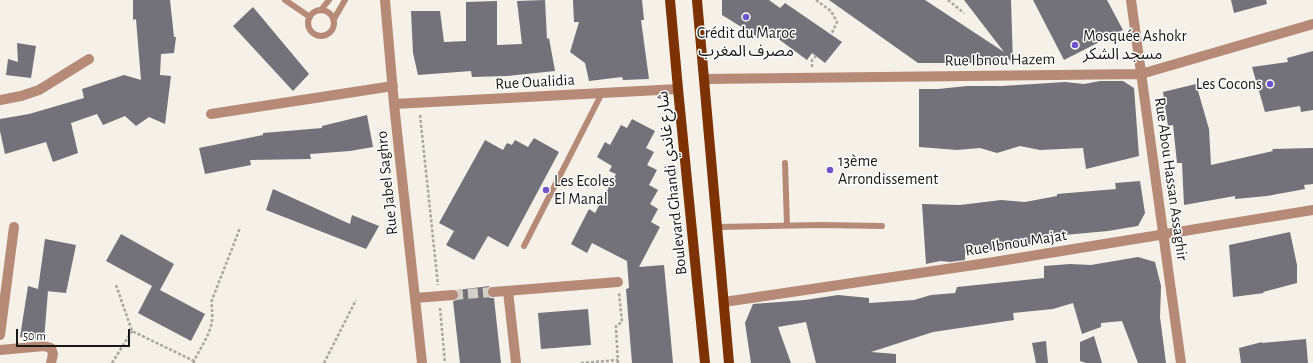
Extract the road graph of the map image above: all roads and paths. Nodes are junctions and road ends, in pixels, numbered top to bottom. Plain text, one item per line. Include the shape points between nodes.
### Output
1 (285, 0) edge
2 (329, 0) edge
3 (345, 0) edge
4 (385, 0) edge
5 (670, 0) edge
6 (697, 0) edge
7 (816, 0) edge
8 (948, 0) edge
9 (1131, 0) edge
10 (321, 10) junction
11 (964, 13) dead end
12 (310, 17) junction
13 (334, 19) junction
14 (1313, 24) edge
15 (831, 35) dead end
16 (89, 59) dead end
17 (1141, 74) junction
18 (704, 79) junction
19 (393, 86) junction
20 (678, 89) junction
21 (602, 93) junction
22 (0, 100) edge
23 (419, 103) junction
24 (394, 104) junction
25 (211, 114) dead end
26 (785, 163) dead end
27 (1313, 210) edge
28 (787, 225) junction
29 (882, 226) dead end
30 (14, 227) dead end
31 (717, 227) junction
32 (240, 228) dead end
33 (1164, 234) junction
34 (524, 246) dead end
35 (618, 282) joint
36 (116, 285) dead end
37 (508, 291) junction
38 (493, 292) tunnel mouth
39 (453, 295) tunnel mouth
40 (439, 296) junction
41 (415, 298) junction
42 (356, 300) dead end
43 (724, 302) junction
44 (132, 331) junction
45 (0, 335) edge
46 (0, 350) edge
47 (618, 361) edge
48 (194, 362) edge
49 (51, 363) edge
50 (112, 363) edge
51 (324, 363) edge
52 (422, 363) edge
53 (445, 363) edge
54 (516, 363) edge
55 (581, 363) edge
56 (705, 363) edge
57 (729, 363) edge
58 (1181, 363) edge

1 - 12 lane
2 - 10 lane
3 - 13 lane
4 - 19 street, Rue Jabel Saghro
5 - 20 main road, Boulevard Ghandi شارع غاندي
6 - 18 main road
7 - 15 path via 831,11 837,22
8 - 11 path
9 - 17 street, Rue Abou Hassan Assaghir
10 - 12 lane
10 - 13 lane via 331,14
12 - 13 lane via 310,30 320,36 332,32
14 - 17 street, Rue Ibnou Hazem
16 - 22 street via 39,90
17 - 18 street, Rue Ibnou Hazem
17 - 33 street, Rue Abou Hassan Assaghir
18 - 31 main road
19 - 24 street, Rue Jabel Saghro
19 - 25 street
20 - 21 street, Rue Oualidia
20 - 56 main road, Boulevard Ghandi شارع غاندي
21 - 23 street, Rue Oualidia
21 - 34 lane
23 - 24 street, Rue Oualidia
23 - 40 path
24 - 41 street, Rue Jabel Saghro
26 - 28 lane
27 - 33 street, Rue Ibnou Majat
28 - 29 lane
28 - 31 lane
30 - 45 street
31 - 43 main road
32 - 48 path via 212,300 210,329
33 - 43 street, Rue Ibnou Majat
33 - 58 street, Rue Abou Hassan Assaghir
35 - 37 street
35 - 47 path via 622,322 616,326
36 - 44 path
37 - 38 street
37 - 54 street
39 - 40 street
40 - 41 street
40 - 53 path
41 - 52 street, Rue Jabel Saghro
42 - 51 path
43 - 57 main road
44 - 48 path
44 - 50 path
46 - 49 street via 44,346 51,348
47 - 55 path

